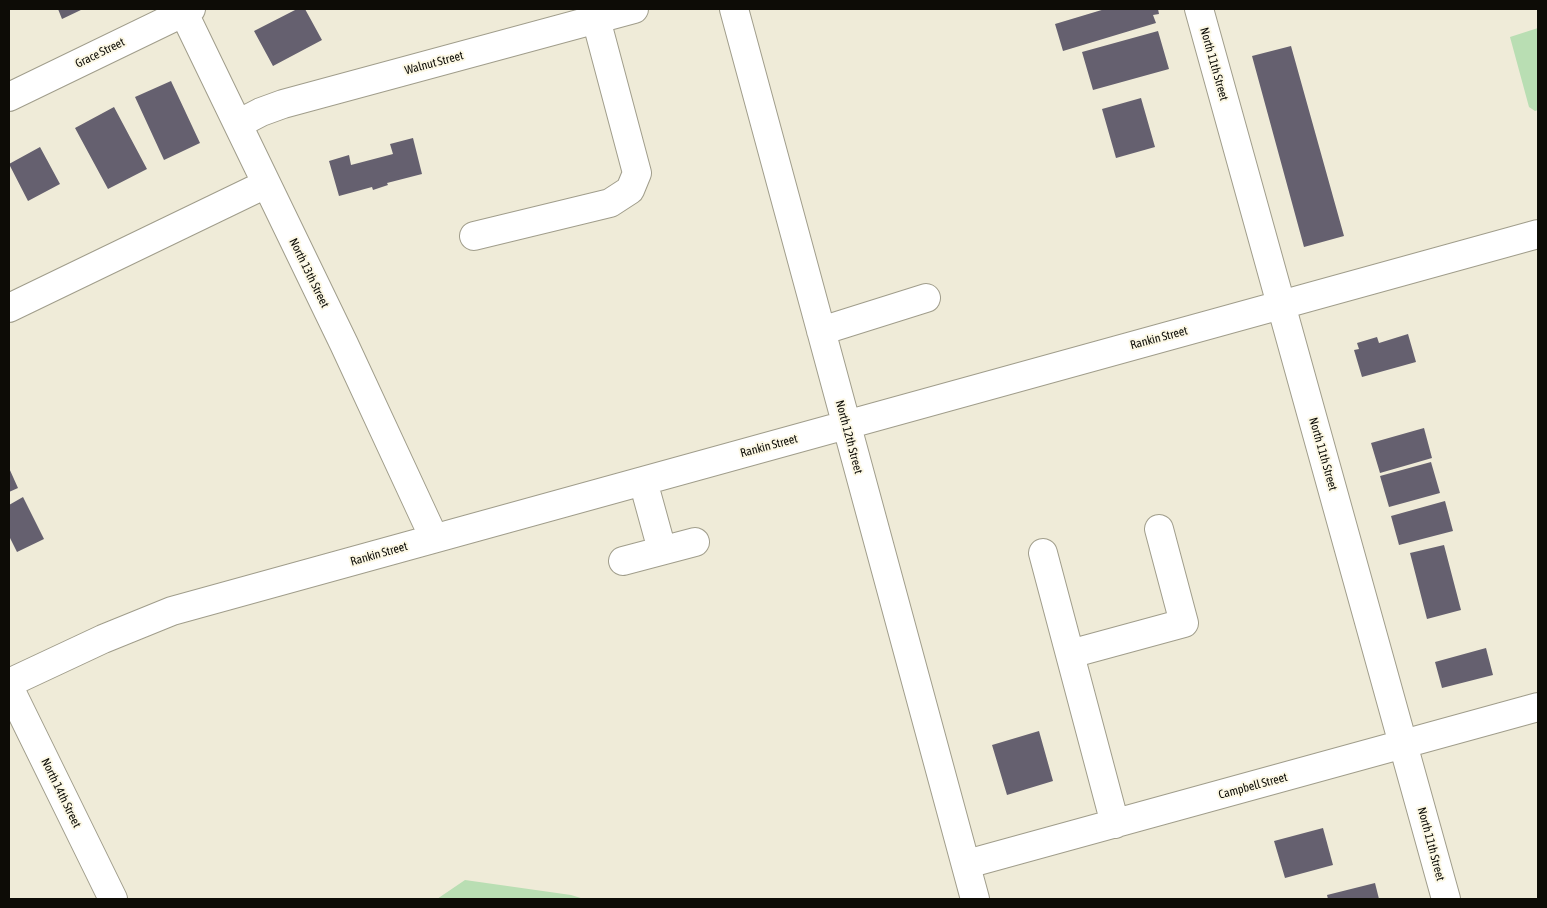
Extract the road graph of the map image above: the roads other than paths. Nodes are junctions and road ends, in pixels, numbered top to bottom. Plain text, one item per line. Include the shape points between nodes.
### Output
1 (634, 9) edge
2 (734, 9) edge
3 (1199, 9) edge
4 (186, 10) edge
5 (596, 19) junction
6 (9, 97) edge
7 (238, 124) junction
8 (266, 184) junction
9 (1538, 234) edge
10 (474, 236) dead end
11 (926, 298) dead end
12 (1281, 305) junction
13 (9, 308) edge
14 (821, 331) junction
15 (846, 425) junction
16 (644, 481) junction
17 (1159, 529) dead end
18 (434, 538) junction
19 (695, 542) dead end
20 (662, 550) junction
21 (1043, 553) dead end
22 (623, 561) dead end
23 (1070, 654) junction
24 (9, 683) edge
25 (9, 687) edge
26 (1538, 708) edge
27 (1404, 744) junction
28 (1115, 824) junction
29 (967, 864) junction
30 (113, 899) edge
31 (975, 899) edge
32 (1446, 899) edge

1 - 5 street, Walnut Street
2 - 14 street, North 12th Street
3 - 12 street, North 11th Street
4 - 6 street, Grace Street
4 - 7 street, North 13th Street
5 - 7 street, Walnut Street via 283,104
5 - 10 street via 637,173 630,190 610,203
7 - 8 street, North 13th Street
8 - 13 street
8 - 18 street, North 13th Street
9 - 12 street, Rankin Street
11 - 14 street
12 - 15 street, Rankin Street
12 - 27 street, North 11th Street
14 - 15 street, North 12th Street
15 - 16 street, Rankin Street
15 - 29 street, North 12th Street
16 - 18 street, Rankin Street
16 - 20 street
17 - 23 street via 1184,623
18 - 24 street, Rankin Street via 172,612 103,639
19 - 20 street
20 - 22 street
21 - 23 street
23 - 28 street
25 - 30 street, North 14th Street
26 - 27 street, Campbell Street
27 - 28 street, Campbell Street
27 - 32 street, North 11th Street
28 - 29 street, Campbell Street
29 - 31 street, North 12th Street

